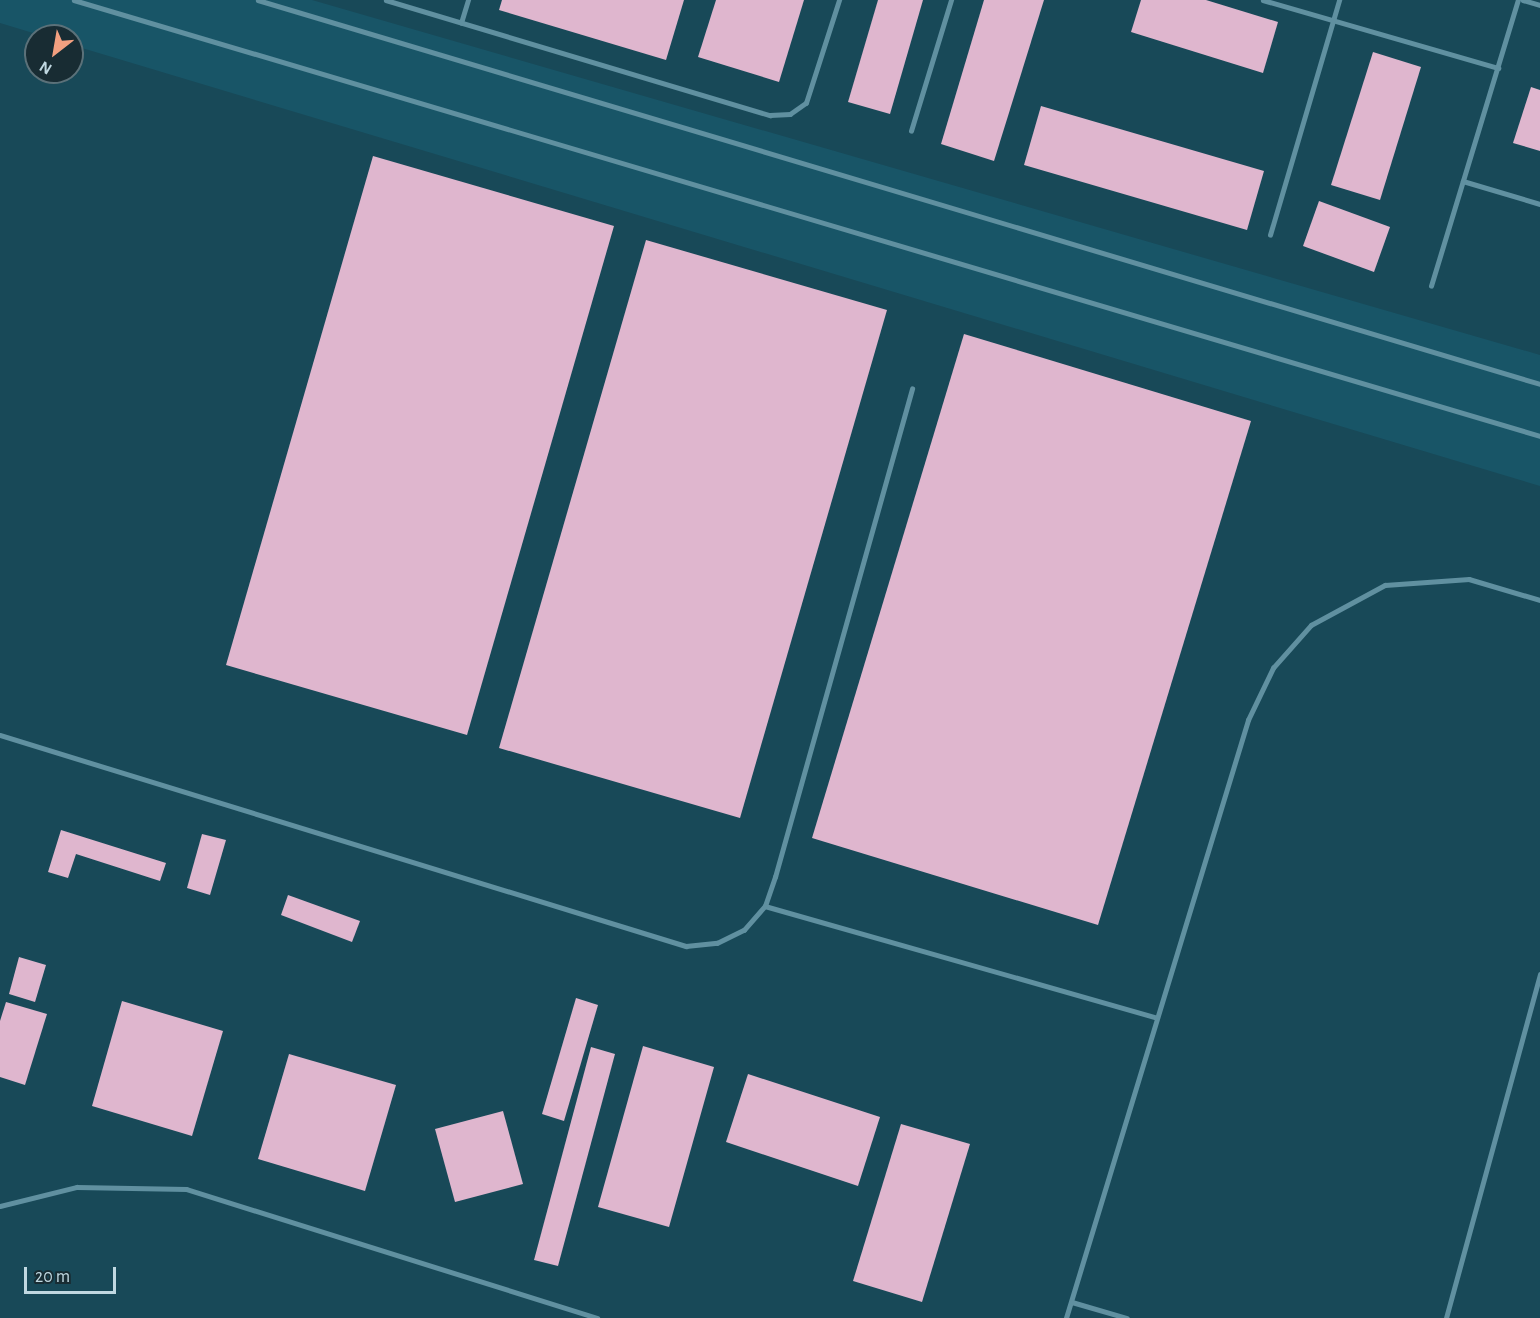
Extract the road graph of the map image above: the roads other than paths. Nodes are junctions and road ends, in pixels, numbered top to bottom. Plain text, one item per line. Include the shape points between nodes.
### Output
1 (74, 0) edge
2 (258, 0) edge
3 (386, 0) edge
4 (468, 0) edge
5 (839, 0) edge
6 (951, 0) edge
7 (1263, 0) edge
8 (1339, 0) edge
9 (1518, 0) edge
10 (1523, 0) edge
11 (1540, 5) edge
12 (1333, 20) junction
13 (461, 23) junction
14 (1498, 68) junction
15 (911, 131) dead end
16 (1463, 180) junction
17 (1540, 204) edge
18 (1270, 235) dead end
19 (1431, 286) dead end
20 (1540, 384) edge
21 (912, 389) dead end
22 (1540, 436) edge
23 (1540, 600) edge
24 (0, 735) edge
25 (765, 906) junction
26 (1540, 975) edge
27 (1155, 1017) junction
28 (0, 1206) edge
29 (1072, 1302) junction
30 (597, 1318) edge
31 (1066, 1318) edge
32 (1127, 1318) edge
33 (1446, 1318) edge

1 - 22 lane
2 - 20 lane
3 - 13 lane
4 - 13 lane
5 - 13 lane via 807,103 790,114 770,115
6 - 15 lane
7 - 12 lane
8 - 12 lane
9 - 14 lane
10 - 11 lane
12 - 14 lane
12 - 18 lane
14 - 16 lane
16 - 17 lane
16 - 19 lane
21 - 25 lane
23 - 27 lane via 1469,579 1412,579 1359,595 1311,625 1290,645 1268,676 1248,720
24 - 25 lane via 686,946 717,943 744,930
25 - 27 lane
26 - 33 lane
27 - 29 lane
28 - 30 lane via 77,1187 186,1189
29 - 31 lane
29 - 32 lane

